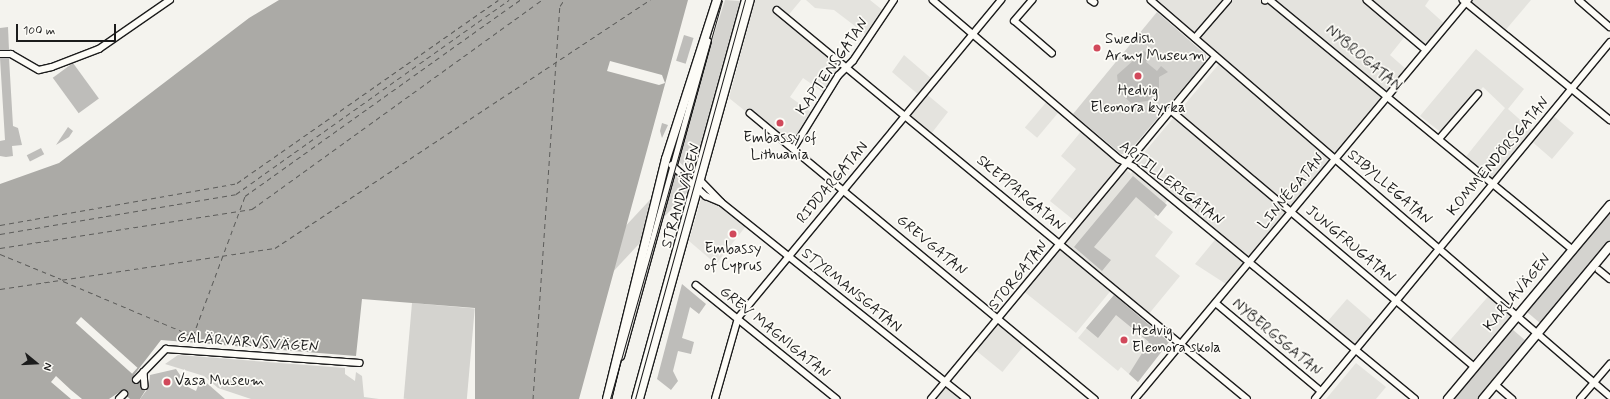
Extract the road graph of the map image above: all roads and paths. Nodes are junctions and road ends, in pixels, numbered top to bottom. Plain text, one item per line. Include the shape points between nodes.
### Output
1 (170, 0) edge
2 (717, 0) edge
3 (722, 0) edge
4 (745, 0) edge
5 (750, 0) edge
6 (894, 0) edge
7 (933, 0) edge
8 (1001, 0) edge
9 (1033, 0) edge
10 (1151, 0) edge
11 (1228, 0) edge
12 (1266, 0) edge
13 (1367, 0) edge
14 (1579, 0) edge
15 (1466, 1) edge
16 (777, 10) dead end
17 (1610, 27) edge
18 (972, 34) junction
19 (1194, 38) junction
20 (1610, 42) edge
21 (1426, 50) junction
22 (1052, 53) dead end
23 (0, 54) edge
24 (1215, 57) junction
25 (849, 66) junction
26 (1572, 88) junction
27 (1478, 94) dead end
28 (1389, 96) junction
29 (687, 99) junction
30 (1172, 112) junction
31 (750, 113) dead end
32 (906, 114) junction
33 (1610, 120) edge
34 (1440, 138) junction
35 (793, 149) junction
36 (1337, 158) junction
37 (1128, 164) junction
38 (673, 166) junction
39 (1493, 182) junction
40 (698, 185) junction
41 (842, 190) junction
42 (1610, 205) edge
43 (1292, 211) junction
44 (1061, 244) junction
45 (1610, 246) edge
46 (1439, 248) junction
47 (1573, 250) junction
48 (788, 256) junction
49 (1249, 262) junction
50 (1599, 270) dead end
51 (1610, 279) edge
52 (696, 285) dead end
53 (1396, 300) junction
54 (1216, 303) junction
55 (1518, 315) junction
56 (738, 318) junction
57 (999, 319) junction
58 (1538, 332) junction
59 (1180, 345) junction
60 (1355, 350) junction
61 (359, 363) dead end
62 (1610, 364) edge
63 (1475, 367) junction
64 (144, 372) junction
65 (136, 380) dead end
66 (946, 382) junction
67 (1594, 383) junction
68 (1495, 384) junction
69 (145, 386) dead end
70 (1321, 391) junction
71 (124, 394) dead end
72 (1610, 396) edge
73 (119, 399) edge
74 (607, 399) edge
75 (610, 399) edge
76 (635, 399) edge
77 (639, 399) edge
78 (715, 399) edge
79 (837, 399) edge
80 (932, 399) edge
81 (967, 399) edge
82 (1095, 399) edge
83 (1135, 399) edge
84 (1247, 399) edge
85 (1315, 399) edge
86 (1415, 399) edge
87 (1448, 399) edge
88 (1483, 399) edge
89 (1512, 399) edge
90 (1580, 399) edge

1 - 23 street via 99,49 52,67 39,70 11,54
2 - 29 street, STRANDVÄGEN
3 - 38 street, STRANDVÄGEN
4 - 40 street, STRANDVÄGEN
5 - 40 street, STRANDVÄGEN
6 - 25 street, KAPTENSGATAN
7 - 18 street, ARTILLERIGATAN
8 - 18 street, RIDDARGATAN
9 - 22 street via 1015,22
10 - 19 street, SIBYLLEGATAN
11 - 19 street
12 - 28 street, NYBROGATAN via 1281,6
13 - 21 street
14 - 17 street
15 - 21 street, LINNÉGATAN
15 - 26 street
16 - 25 street, SKEPPARGATAN via 839,63
18 - 32 street, RIDDARGATAN
18 - 37 street, ARTILLERIGATAN
19 - 24 street, SIBYLLEGATAN
20 - 26 street, KOMMENDÖRSGATAN
21 - 28 street, LINNÉGATAN
24 - 30 street, STORGATAN
24 - 36 street, SIBYLLEGATAN
25 - 32 street, SKEPPARGATAN
25 - 35 street, KAPTENSGATAN via 838,76
26 - 33 street
26 - 39 street, KOMMENDÖRSGATAN
27 - 34 street
28 - 34 street, NYBROGATAN
28 - 36 street, LINNÉGATAN
29 - 38 street, STRANDVÄGEN via 671,160
29 - 74 street, STRANDVÄGEN via 666,159
30 - 37 street, STORGATAN
30 - 43 street, JUNGFRUGATAN
31 - 35 street, GREVGATAN
32 - 41 street, RIDDARGATAN
32 - 44 street, SKEPPARGATAN
34 - 39 street, NYBROGATAN
35 - 41 street, GREVGATAN
36 - 43 street, LINNÉGATAN
36 - 46 street, SIBYLLEGATAN
37 - 44 street, STORGATAN
37 - 49 street, ARTILLERIGATAN
38 - 40 street, STYRMANSGATAN
38 - 75 street, STRANDVÄGEN
39 - 46 street, KOMMENDÖRSGATAN
39 - 47 street, NYBROGATAN
40 - 48 street, STYRMANSGATAN
40 - 76 street, STRANDVÄGEN
40 - 77 street, STRANDVÄGEN
41 - 48 street, RIDDARGATAN
41 - 57 street, GREVGATAN
42 - 47 street, KARLAVÄGEN
43 - 49 street, LINNÉGATAN
43 - 53 street, JUNGFRUGATAN
44 - 57 street, STORGATAN
44 - 59 street, SKEPPARGATAN
45 - 58 street
46 - 53 street, KOMMENDÖRSGATAN
46 - 55 street, SIBYLLEGATAN
47 - 55 street, KARLAVÄGEN
48 - 56 street, RIDDARGATAN
48 - 66 street, STYRMANSGATAN
49 - 54 street, LINNÉGATAN
49 - 60 street, ARTILLERIGATAN
50 - 51 street
52 - 56 street, GREV MAGNIGATAN
53 - 60 street, KOMMENDÖRSGATAN
53 - 63 street, JUNGFRUGATAN
54 - 59 street, LINNÉGATAN
54 - 70 street, NYBERGSGATAN
55 - 58 street, SIBYLLEGATAN
55 - 63 street, KARLAVÄGEN
56 - 78 street, RIDDARGATAN
56 - 79 street, GREV MAGNIGATAN
57 - 66 street, STORGATAN
57 - 82 street, GREVGATAN
58 - 67 street, SIBYLLEGATAN
58 - 68 street
59 - 83 street, LINNÉGATAN
59 - 84 street, SKEPPARGATAN
60 - 70 street, KOMMENDÖRSGATAN
60 - 86 street, ARTILLERIGATAN
61 - 64 street, GALÄRVARVSVÄGEN via 166,349
62 - 67 street
63 - 87 street, KARLAVÄGEN
64 - 65 street
64 - 69 street
66 - 80 street, STORGATAN
66 - 81 street, STYRMANSGATAN
67 - 72 street, SIBYLLEGATAN
67 - 90 street
68 - 88 street
68 - 89 street
70 - 85 street, KOMMENDÖRSGATAN
71 - 73 street

